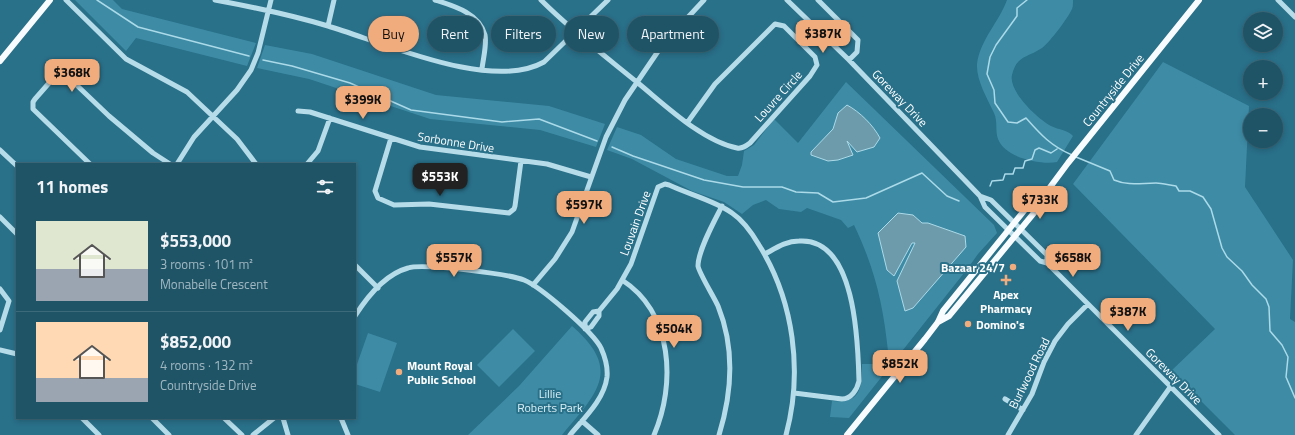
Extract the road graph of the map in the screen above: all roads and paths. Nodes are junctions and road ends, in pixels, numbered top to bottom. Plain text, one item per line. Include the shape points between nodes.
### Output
1 (50, 0) edge
2 (66, 0) edge
3 (215, 0) edge
4 (272, 0) edge
5 (334, 0) edge
6 (435, 0) edge
7 (541, 0) edge
8 (608, 0) edge
9 (704, 0) edge
10 (787, 0) edge
11 (818, 0) edge
12 (1199, 0) edge
13 (1278, 0) edge
14 (269, 11) junction
15 (592, 16) edge
16 (1295, 17) edge
17 (564, 23) edge
18 (328, 26) junction
19 (564, 43) edge
20 (598, 52) edge
21 (849, 60) junction
22 (0, 61) edge
23 (482, 69) junction
24 (636, 82) junction
25 (298, 111) dead end
26 (213, 116) junction
27 (330, 118) junction
28 (687, 123) junction
29 (391, 138) junction
30 (0, 150) edge
31 (521, 161) junction
32 (89, 163) edge
33 (168, 163) edge
34 (178, 163) edge
35 (255, 163) edge
36 (308, 163) edge
37 (16, 165) edge
38 (591, 177) junction
39 (1045, 194) junction
40 (980, 196) junction
41 (722, 206) junction
42 (0, 216) edge
43 (1014, 223) junction
44 (1009, 230) junction
45 (1021, 230) junction
46 (16, 233) edge
47 (1015, 236) junction
48 (765, 254) junction
49 (1047, 263) junction
50 (356, 266) edge
51 (622, 280) junction
52 (533, 285) junction
53 (378, 288) junction
54 (0, 289) edge
55 (1088, 304) junction
56 (356, 315) edge
57 (938, 322) junction
58 (585, 329) junction
59 (0, 330) edge
60 (0, 350) edge
61 (16, 354) edge
62 (1171, 386) junction
63 (794, 393) junction
64 (1005, 399) dead end
65 (1023, 410) junction
66 (83, 419) edge
67 (153, 419) edge
68 (225, 419) edge
69 (273, 419) edge
70 (283, 419) edge
71 (341, 419) edge
72 (582, 421) junction
73 (99, 435) edge
74 (169, 435) edge
75 (242, 435) edge
76 (253, 435) edge
77 (288, 435) edge
78 (348, 435) edge
79 (570, 435) edge
80 (598, 435) edge
81 (654, 435) edge
82 (719, 435) edge
83 (786, 435) edge
84 (848, 435) edge
85 (1008, 435) edge
86 (1136, 435) edge
87 (1219, 435) edge

1 - 22 main road
2 - 26 street via 126,60 177,86
3 - 14 street
4 - 14 street
5 - 18 street
6 - 23 street via 461,9 480,25 485,35
7 - 17 street, Louvre Circle
8 - 15 street
9 - 24 street via 671,34
10 - 21 street, Goreway Drive
11 - 21 street via 858,40 857,52
12 - 39 main road, Countryside Drive
13 - 16 street
14 - 18 street
14 - 26 street via 253,65 242,84
18 - 23 street via 430,59
19 - 23 street via 551,56 531,68 516,72
20 - 24 street, Louvre Circle
21 - 40 street, Goreway Drive
24 - 28 street, Louvre Circle
24 - 38 street via 606,137
25 - 27 street, Sorbonne Drive
26 - 34 street via 194,137
26 - 35 street via 242,145
27 - 29 street, Sorbonne Drive
27 - 36 street via 318,151
28 - 28 street, Louvre Circle via 713,140 737,148 744,147 815,69 817,61 784,26 775,24 715,84
29 - 31 street, Sorbonne Drive via 429,149
29 - 31 street via 375,191 378,198 394,205 428,204 509,213 514,209
30 - 37 street
31 - 38 street, Sorbonne Drive via 554,166
32 - 33 street via 33,109 35,99 57,74 65,74 109,116
38 - 52 street via 572,232 555,259
39 - 43 main road, Countryside Drive via 1036,196
39 - 45 main road, Countryside Drive via 1043,202
40 - 43 street, Goreway Drive via 991,200
40 - 44 street, Goreway Drive via 985,207
41 - 48 street, Louvain Drive via 742,221
41 - 51 street, Louvain Drive via 668,185 658,187 635,253
41 - 82 street via 709,232 698,264 720,311 729,350 729,391
42 - 46 street
43 - 44 main road, Countryside Drive
43 - 45 street, Goreway Drive
44 - 47 street, Goreway Drive
44 - 57 main road, Countryside Drive via 943,311
45 - 47 main road, Countryside Drive
45 - 49 street, Goreway Drive via 1047,255
47 - 49 street, Goreway Drive via 1040,261
47 - 57 main road, Countryside Drive via 949,316
48 - 63 street, Louvain Drive via 781,292 789,320 794,356
48 - 63 street via 784,244 800,240 816,243 826,249 839,265 852,310 859,381 855,390 846,399
49 - 55 street, Goreway Drive
50 - 53 street
51 - 58 street, Louvain Drive via 599,311 593,312 585,322
51 - 81 street via 635,289 650,308 665,348 667,390
52 - 53 street via 512,276 423,266 402,270
52 - 58 street
53 - 56 street
54 - 59 street via 9,301
55 - 62 street, Goreway Drive
55 - 65 street, Burlwood Road via 1055,341 1044,362 1037,385
57 - 84 main road, Countryside Drive
58 - 72 street via 603,352 607,377 600,398
60 - 61 street
62 - 86 street
62 - 87 street, Goreway Drive
63 - 83 street, Louvain Drive
64 - 65 street
65 - 85 street, Burlwood Road
66 - 73 street
67 - 74 street
68 - 75 street
69 - 76 street
70 - 77 street
71 - 78 street
72 - 79 street
72 - 80 street

